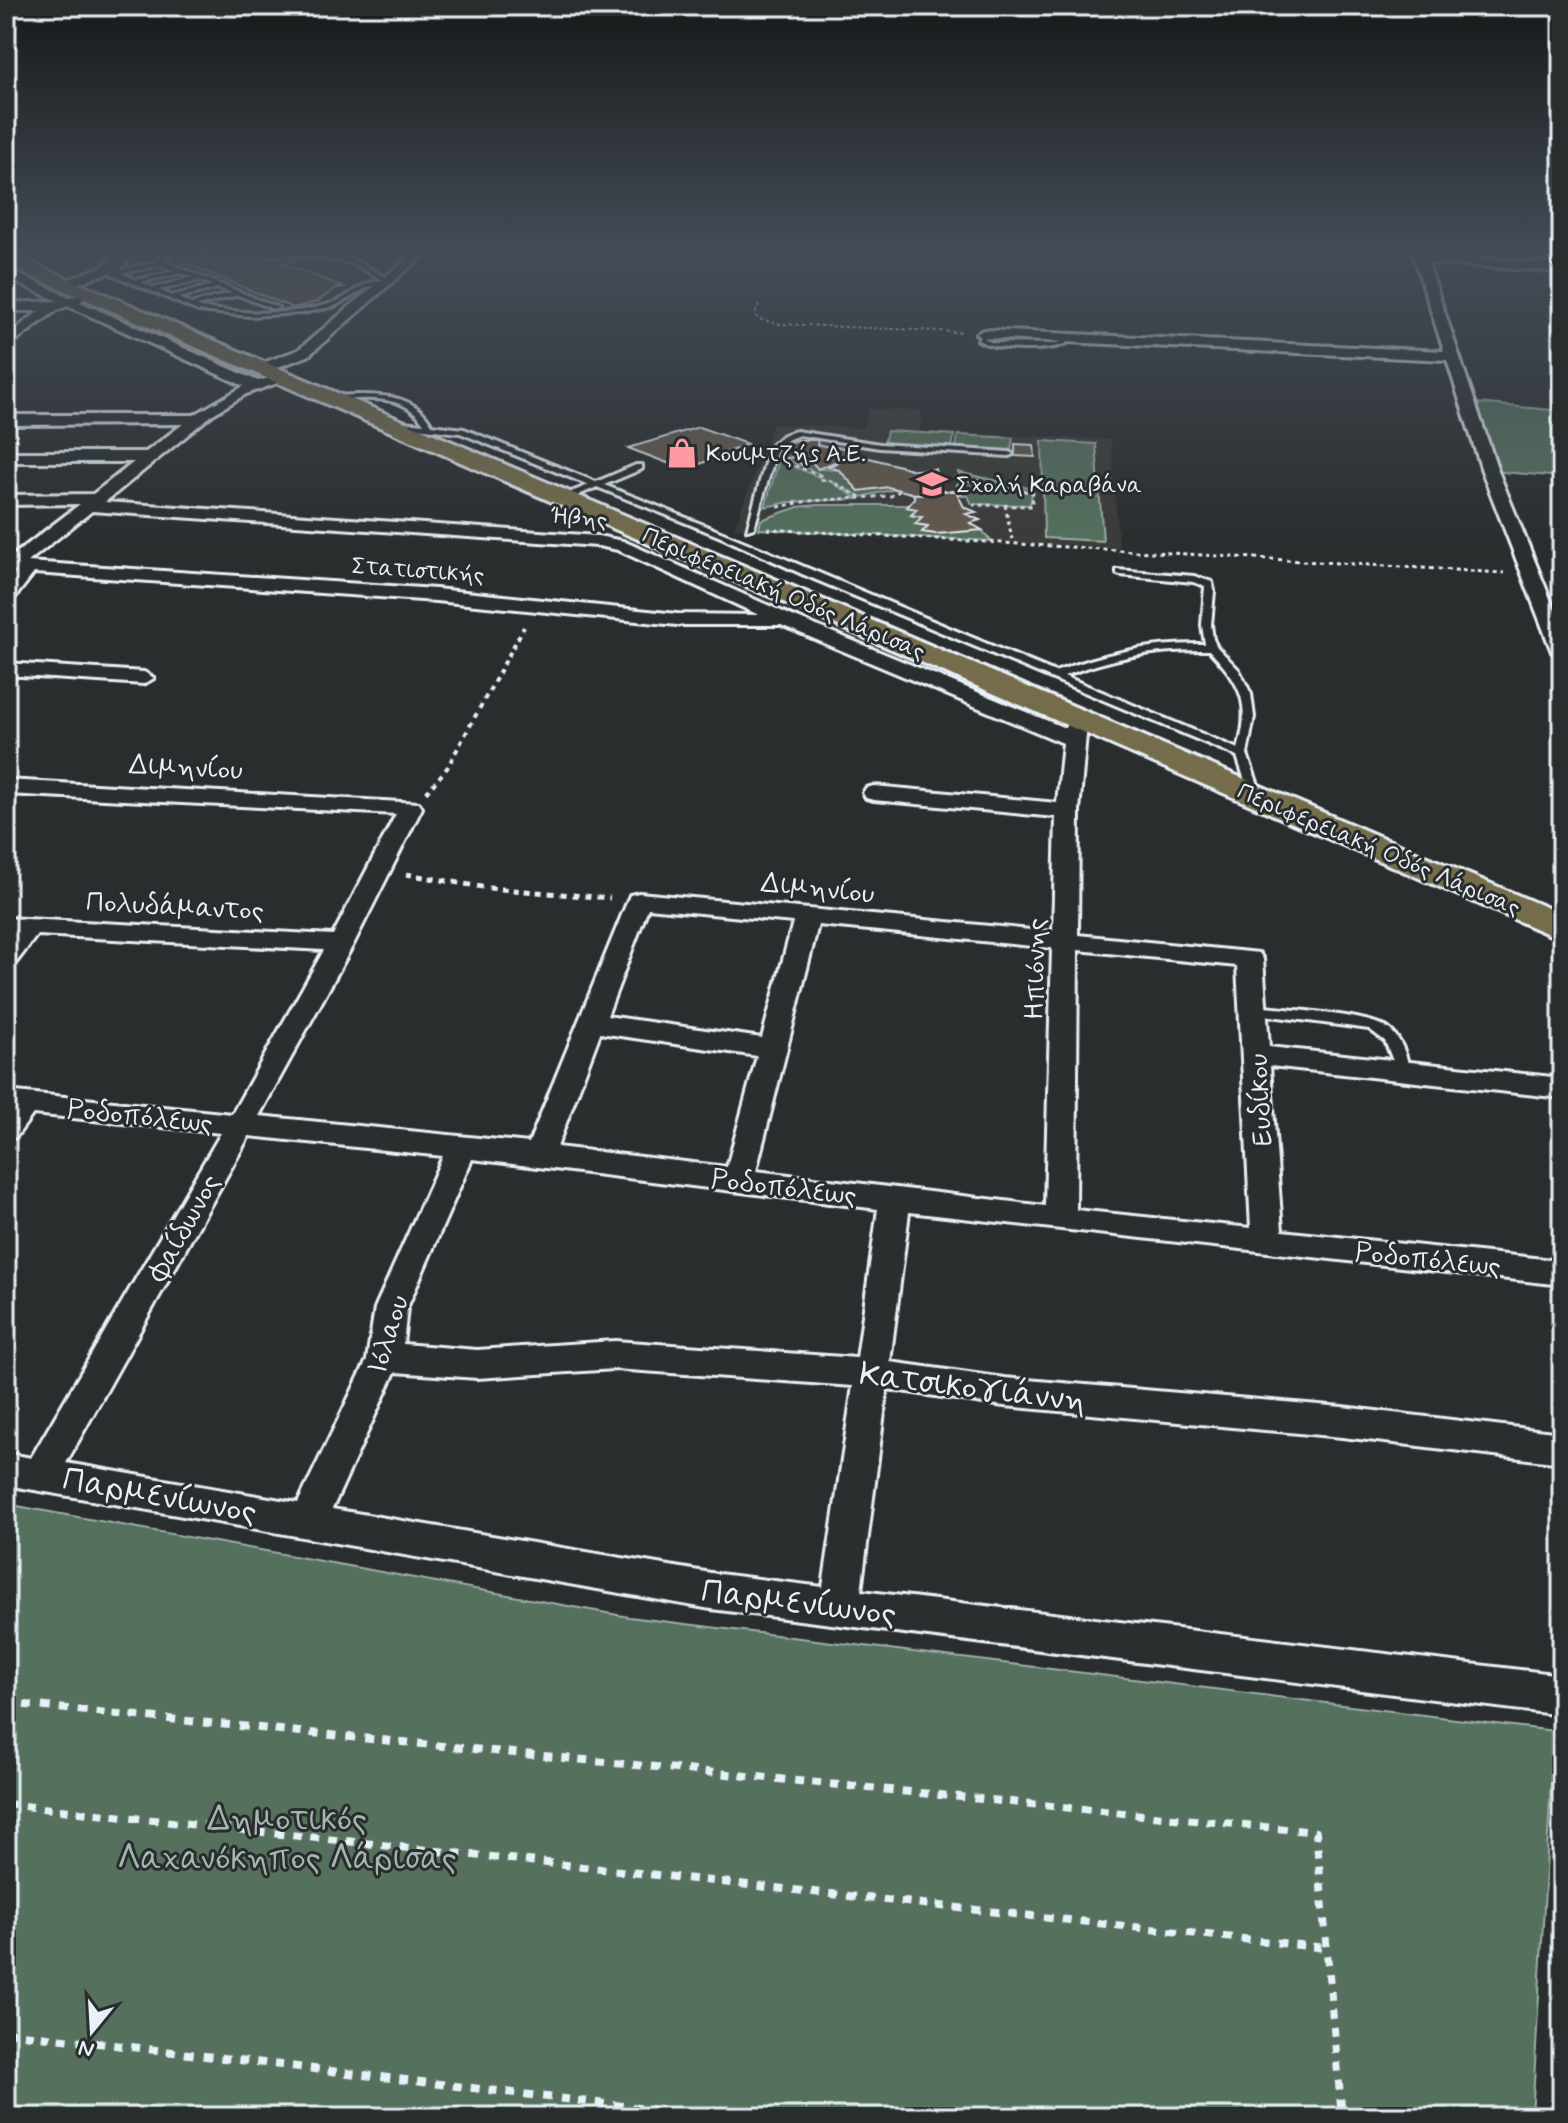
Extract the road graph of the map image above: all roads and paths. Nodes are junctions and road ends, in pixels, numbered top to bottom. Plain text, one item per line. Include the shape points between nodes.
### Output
1 (207, 350) edge
2 (306, 350) edge
3 (1326, 350) edge
4 (1452, 350) edge
5 (1454, 356) junction
6 (268, 377) junction
7 (332, 398) junction
8 (198, 419) junction
9 (6, 420) edge
10 (389, 422) junction
11 (428, 425) junction
12 (1009, 454) dead end
13 (770, 456) junction
14 (6, 457) edge
15 (150, 457) junction
16 (639, 467) dead end
17 (598, 485) junction
18 (901, 490) dead end
19 (961, 495) dead end
20 (564, 498) junction
21 (6, 500) edge
22 (865, 500) junction
23 (95, 503) junction
24 (973, 505) dead end
25 (1005, 505) junction
26 (752, 517) junction
27 (750, 528) joint
28 (1012, 539) dead end
29 (16, 567) edge
30 (1120, 572) dead end
31 (1529, 575) junction
32 (6, 596) edge
33 (536, 604) junction
34 (827, 611) junction
35 (783, 619) junction
36 (1211, 647) junction
37 (1562, 652) edge
38 (6, 669) edge
39 (1055, 676) junction
40 (144, 678) dead end
41 (1075, 729) junction
42 (1242, 754) junction
43 (6, 787) edge
44 (874, 793) dead end
45 (1256, 796) junction
46 (411, 808) junction
47 (1068, 811) junction
48 (382, 866) junction
49 (639, 900) junction
50 (807, 917) junction
51 (18, 927) edge
52 (1562, 928) edge
53 (1067, 941) junction
54 (341, 943) junction
55 (6, 958) edge
56 (1250, 959) joint
57 (1253, 1010) junction
58 (591, 1023) junction
59 (771, 1049) junction
60 (1258, 1055) junction
61 (1403, 1070) junction
62 (1562, 1088) edge
63 (16, 1102) edge
64 (240, 1125) junction
65 (6, 1130) edge
66 (462, 1147) junction
67 (539, 1155) junction
68 (739, 1180) junction
69 (895, 1200) junction
70 (1060, 1220) junction
71 (1267, 1241) junction
72 (1562, 1273) edge
73 (384, 1360) junction
74 (871, 1373) junction
75 (1562, 1448) edge
76 (15, 1471) edge
77 (309, 1519) junction
78 (840, 1606) junction
79 (1562, 1695) edge
80 (6, 1703) edge
81 (6, 1804) edge
82 (1326, 1948) junction
83 (6, 2032) edge
84 (714, 2117) edge
85 (1342, 2117) edge

1 - 6 highway, Περιφερειακή Οδός Λάρισας
2 - 6 street
3 - 5 street
4 - 5 street
5 - 31 street
6 - 7 highway, Περιφερειακή Οδός Λάρισας
6 - 8 street
7 - 10 highway, Περιφερειακή Οδός Λάρισας
7 - 11 lane via 398,401 419,409
8 - 9 street
8 - 15 street
10 - 11 lane
10 - 20 highway, Περιφερειακή Οδός Λάρισας
11 - 17 lane via 461,431
12 - 13 lane via 880,446 799,433 786,437
13 - 22 path
13 - 26 lane
14 - 15 street
15 - 23 street
16 - 17 lane
17 - 20 lane
17 - 39 lane
18 - 22 path
19 - 25 path via 955,477 1033,493 1032,506
20 - 34 highway, Περιφερειακή Οδός Λάρισας
21 - 23 street, Ήβης
22 - 26 path via 870,502 800,506
23 - 29 street
23 - 35 street, Ήβης via 598,541 623,546
24 - 25 path
25 - 28 path
26 - 27 lane
27 - 31 path
29 - 32 street
29 - 33 street, Στατιστικής
30 - 36 lane via 1209,584 1206,636
31 - 37 street
33 - 35 street, Στατιστικής via 728,620
33 - 46 path via 447,768
34 - 35 street, Στατιστικής
34 - 41 highway, Περιφερειακή Οδός Λάρισας
35 - 41 street, Ήβης
36 - 39 lane via 1123,653
36 - 42 lane via 1229,663 1248,698 1250,718
38 - 40 street
39 - 42 lane
41 - 45 highway, Περιφερειακή Οδός Λάρισας
41 - 47 street, Ηπιόνης
42 - 45 lane
43 - 46 street, Διμηνίου
44 - 47 street
45 - 52 highway, Περιφερειακή Οδός Λάρισας
46 - 48 street, Φαίδωνος
47 - 53 street, Ηπιόνης
48 - 49 path via 473,886
48 - 54 street, Φαίδωνος
49 - 50 street, Διμηνίου
49 - 58 street
50 - 53 street, Διμηνίου
50 - 59 street
51 - 54 street, Πολυδάμαντος
51 - 55 street
53 - 56 street, Διμηνίου
53 - 70 street, Ηπιόνης
54 - 64 street, Φαίδωνος
56 - 57 street, Ευδίκου
57 - 60 street, Ευδίκου
57 - 61 lane via 1372,1025 1391,1036
58 - 59 street
58 - 67 street
59 - 68 street
60 - 61 street
60 - 71 street, Ευδίκου
61 - 62 street
63 - 64 street, Ροδοπόλεως
63 - 65 street
64 - 66 street, Ροδοπόλεως
64 - 76 street, Φαίδωνος
66 - 67 street, Ροδοπόλεως
66 - 73 street, Ιόλαου via 391,1308
67 - 68 street, Ροδοπόλεως
68 - 69 street, Ροδοπόλεως
69 - 70 street, Ροδοπόλεως
69 - 74 street
70 - 71 street, Ροδοπόλεως
71 - 72 street, Ροδοπόλεως
73 - 74 street, Κατσικογιάννη via 477,1364 615,1355
73 - 77 street, Ιόλαου
74 - 75 street, Κατσικογιάννη via 1004,1392
74 - 78 street
76 - 77 street, Παρμενίωνος
77 - 78 street, Παρμενίωνος via 711,1591
78 - 79 street, Παρμενίωνος
80 - 82 path via 1316,1832
81 - 82 path
82 - 85 path
83 - 84 path

